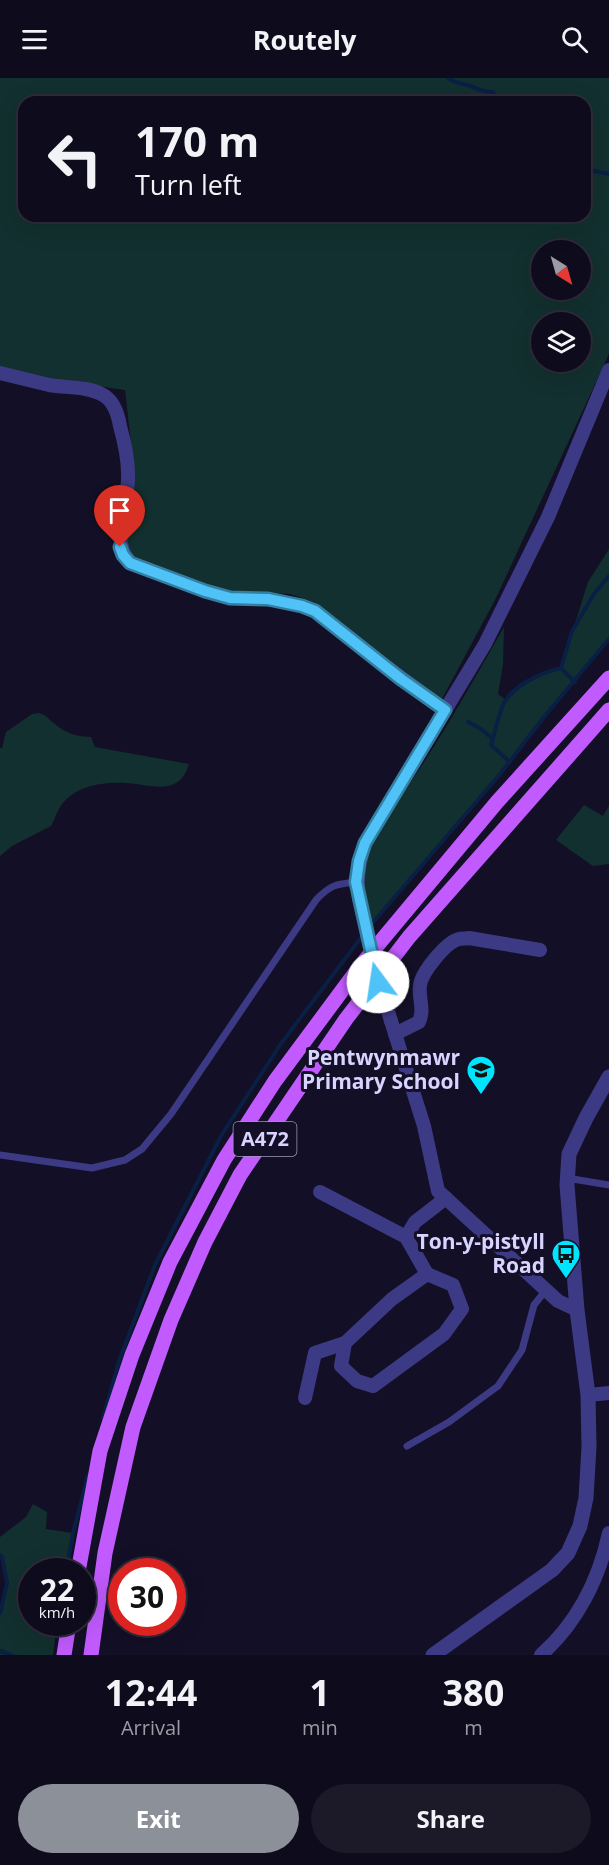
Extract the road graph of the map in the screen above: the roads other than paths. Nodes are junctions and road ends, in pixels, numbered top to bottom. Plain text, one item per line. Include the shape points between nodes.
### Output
1 (609, 370) edge
2 (0, 373) edge
3 (609, 678) edge
4 (445, 710) junction
5 (609, 710) edge
6 (356, 882) junction
7 (540, 950) dead end
8 (393, 1028) junction
9 (609, 1077) edge
10 (0, 1155) edge
11 (567, 1178) junction
12 (609, 1185) edge
13 (321, 1192) dead end
14 (446, 1198) junction
15 (406, 1237) junction
16 (427, 1274) junction
17 (546, 1290) junction
18 (577, 1310) junction
19 (345, 1343) junction
20 (609, 1394) edge
21 (588, 1395) junction
22 (305, 1398) dead end
23 (407, 1446) dead end
24 (609, 1533) edge
25 (81, 1558) edge
26 (67, 1636) edge
27 (64, 1655) edge
28 (91, 1655) edge
29 (433, 1655) edge
30 (541, 1655) edge

1 - 4 street via 548,517 485,644
2 - 4 street via 95,392 112,402 128,461 119,538 123,555 130,563 230,598 268,599 315,611
3 - 25 main road, A472 via 490,811 368,957 275,1081 224,1160 170,1262 132,1354 100,1450
4 - 6 street via 365,843
5 - 28 main road, A472 via 409,937 346,1019 240,1175 171,1320 133,1427 105,1552
6 - 8 street, bridge via 375,970
6 - 10 lane via 326,889 315,900 171,1114 142,1149 124,1160 92,1168
7 - 8 street via 458,939 423,973 423,1013 419,1022
8 - 14 street via 424,1126 438,1191
9 - 11 street via 569,1155
11 - 12 lane
11 - 18 street
13 - 15 street
14 - 15 street via 415,1222
14 - 17 street
15 - 16 street
16 - 19 street via 392,1299
16 - 19 street via 453,1285 462,1309 444,1334 373,1386 357,1381 342,1366
17 - 18 street
17 - 23 lane via 534,1305 522,1350 498,1386 449,1422
18 - 21 street
19 - 22 street via 315,1353
20 - 21 street
21 - 29 street via 586,1498 580,1526 568,1553 552,1570
24 - 30 street via 584,1602 566,1629
26 - 27 main road

